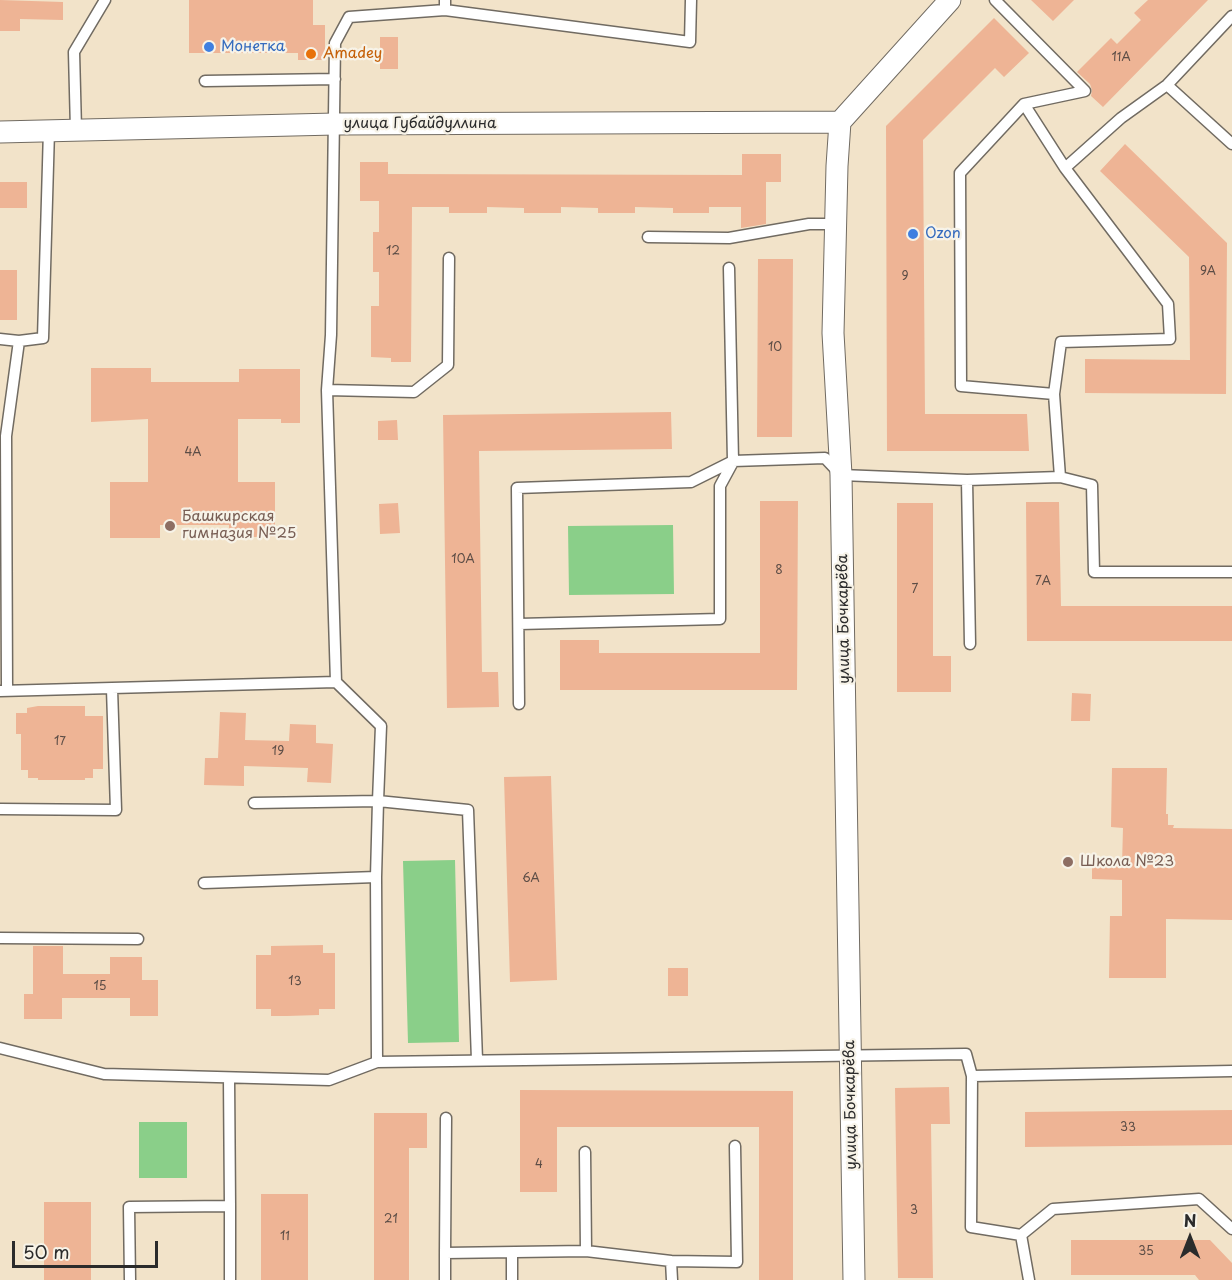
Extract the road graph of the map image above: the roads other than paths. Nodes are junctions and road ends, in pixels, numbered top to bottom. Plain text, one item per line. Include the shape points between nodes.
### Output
1 (105, 0) edge
2 (691, 0) edge
3 (950, 0) edge
4 (994, 0) edge
5 (445, 5) edge
6 (1232, 16) edge
7 (335, 79) junction
8 (205, 81) dead end
9 (1167, 85) junction
10 (1024, 104) junction
11 (840, 122) junction
12 (335, 124) junction
13 (49, 130) junction
14 (76, 130) junction
15 (0, 132) edge
16 (1232, 144) edge
17 (1065, 168) junction
18 (836, 224) junction
19 (648, 237) dead end
20 (449, 258) dead end
21 (729, 268) dead end
22 (0, 339) edge
23 (19, 341) junction
24 (327, 390) junction
25 (1054, 394) junction
26 (733, 461) junction
27 (841, 475) junction
28 (1060, 477) junction
29 (967, 480) junction
30 (1232, 572) edge
31 (519, 624) junction
32 (970, 644) dead end
33 (336, 682) junction
34 (112, 688) junction
35 (3, 690) edge
36 (519, 704) dead end
37 (378, 801) junction
38 (254, 803) dead end
39 (0, 809) edge
40 (376, 878) junction
41 (204, 883) dead end
42 (0, 938) edge
43 (138, 939) dead end
44 (0, 1048) edge
45 (850, 1055) junction
46 (477, 1060) junction
47 (377, 1062) junction
48 (1232, 1071) edge
49 (972, 1076) junction
50 (229, 1078) junction
51 (446, 1118) dead end
52 (735, 1146) dead end
53 (585, 1152) dead end
54 (230, 1206) junction
55 (1232, 1229) edge
56 (1021, 1235) junction
57 (586, 1251) junction
58 (444, 1253) junction
59 (512, 1253) junction
60 (671, 1260) junction
61 (130, 1280) edge
62 (230, 1280) edge
63 (445, 1280) edge
64 (512, 1280) edge
65 (672, 1280) edge
66 (854, 1280) edge
67 (1029, 1280) edge

1 - 14 lane via 74,52
2 - 5 lane via 690,42
3 - 11 street
4 - 10 lane via 1085,91
5 - 7 lane via 349,17 334,43
6 - 9 lane
7 - 8 lane
7 - 12 lane
9 - 16 lane
9 - 17 lane via 1121,118
10 - 17 lane
10 - 25 lane via 960,173 961,386
11 - 12 street, улица Губайдуллина
11 - 18 street, улица Бочкарёва
12 - 14 street, улица Губайдуллина
12 - 24 lane
13 - 14 street, улица Губайдуллина
13 - 15 street, улица Губайдуллина
13 - 23 lane via 43,338
17 - 25 lane via 1168,304 1170,339 1061,342
18 - 19 lane via 809,224 729,238
18 - 27 street, улица Бочкарёва via 833,333
20 - 24 lane via 448,365 414,392
21 - 26 lane
22 - 23 lane
23 - 35 lane via 6,436
24 - 33 lane
25 - 28 lane
26 - 27 lane via 825,458
26 - 31 lane via 692,482 517,488
26 - 31 lane via 720,486 720,619
27 - 29 lane
27 - 45 street, улица Бочкарёва
28 - 29 lane
28 - 30 lane via 1092,485 1094,572
29 - 32 lane
31 - 36 lane
33 - 34 lane
33 - 37 lane via 381,726
34 - 35 lane
34 - 39 lane via 116,810
37 - 38 lane
37 - 40 lane
37 - 46 lane via 468,810
40 - 41 lane
40 - 47 lane
42 - 43 lane
44 - 50 lane via 104,1074
45 - 46 lane
45 - 49 lane via 966,1054
45 - 66 street, улица Бочкарёва
46 - 47 lane
47 - 50 lane via 330,1080
48 - 49 lane
49 - 56 lane via 971,1227
50 - 54 lane
51 - 58 lane
52 - 60 lane via 737,1262
53 - 57 lane
54 - 61 lane via 129,1207
54 - 62 lane
55 - 56 lane via 1199,1199 1053,1209
56 - 67 lane
57 - 59 lane
57 - 60 lane
58 - 59 lane
58 - 63 lane
59 - 64 lane
60 - 65 lane

